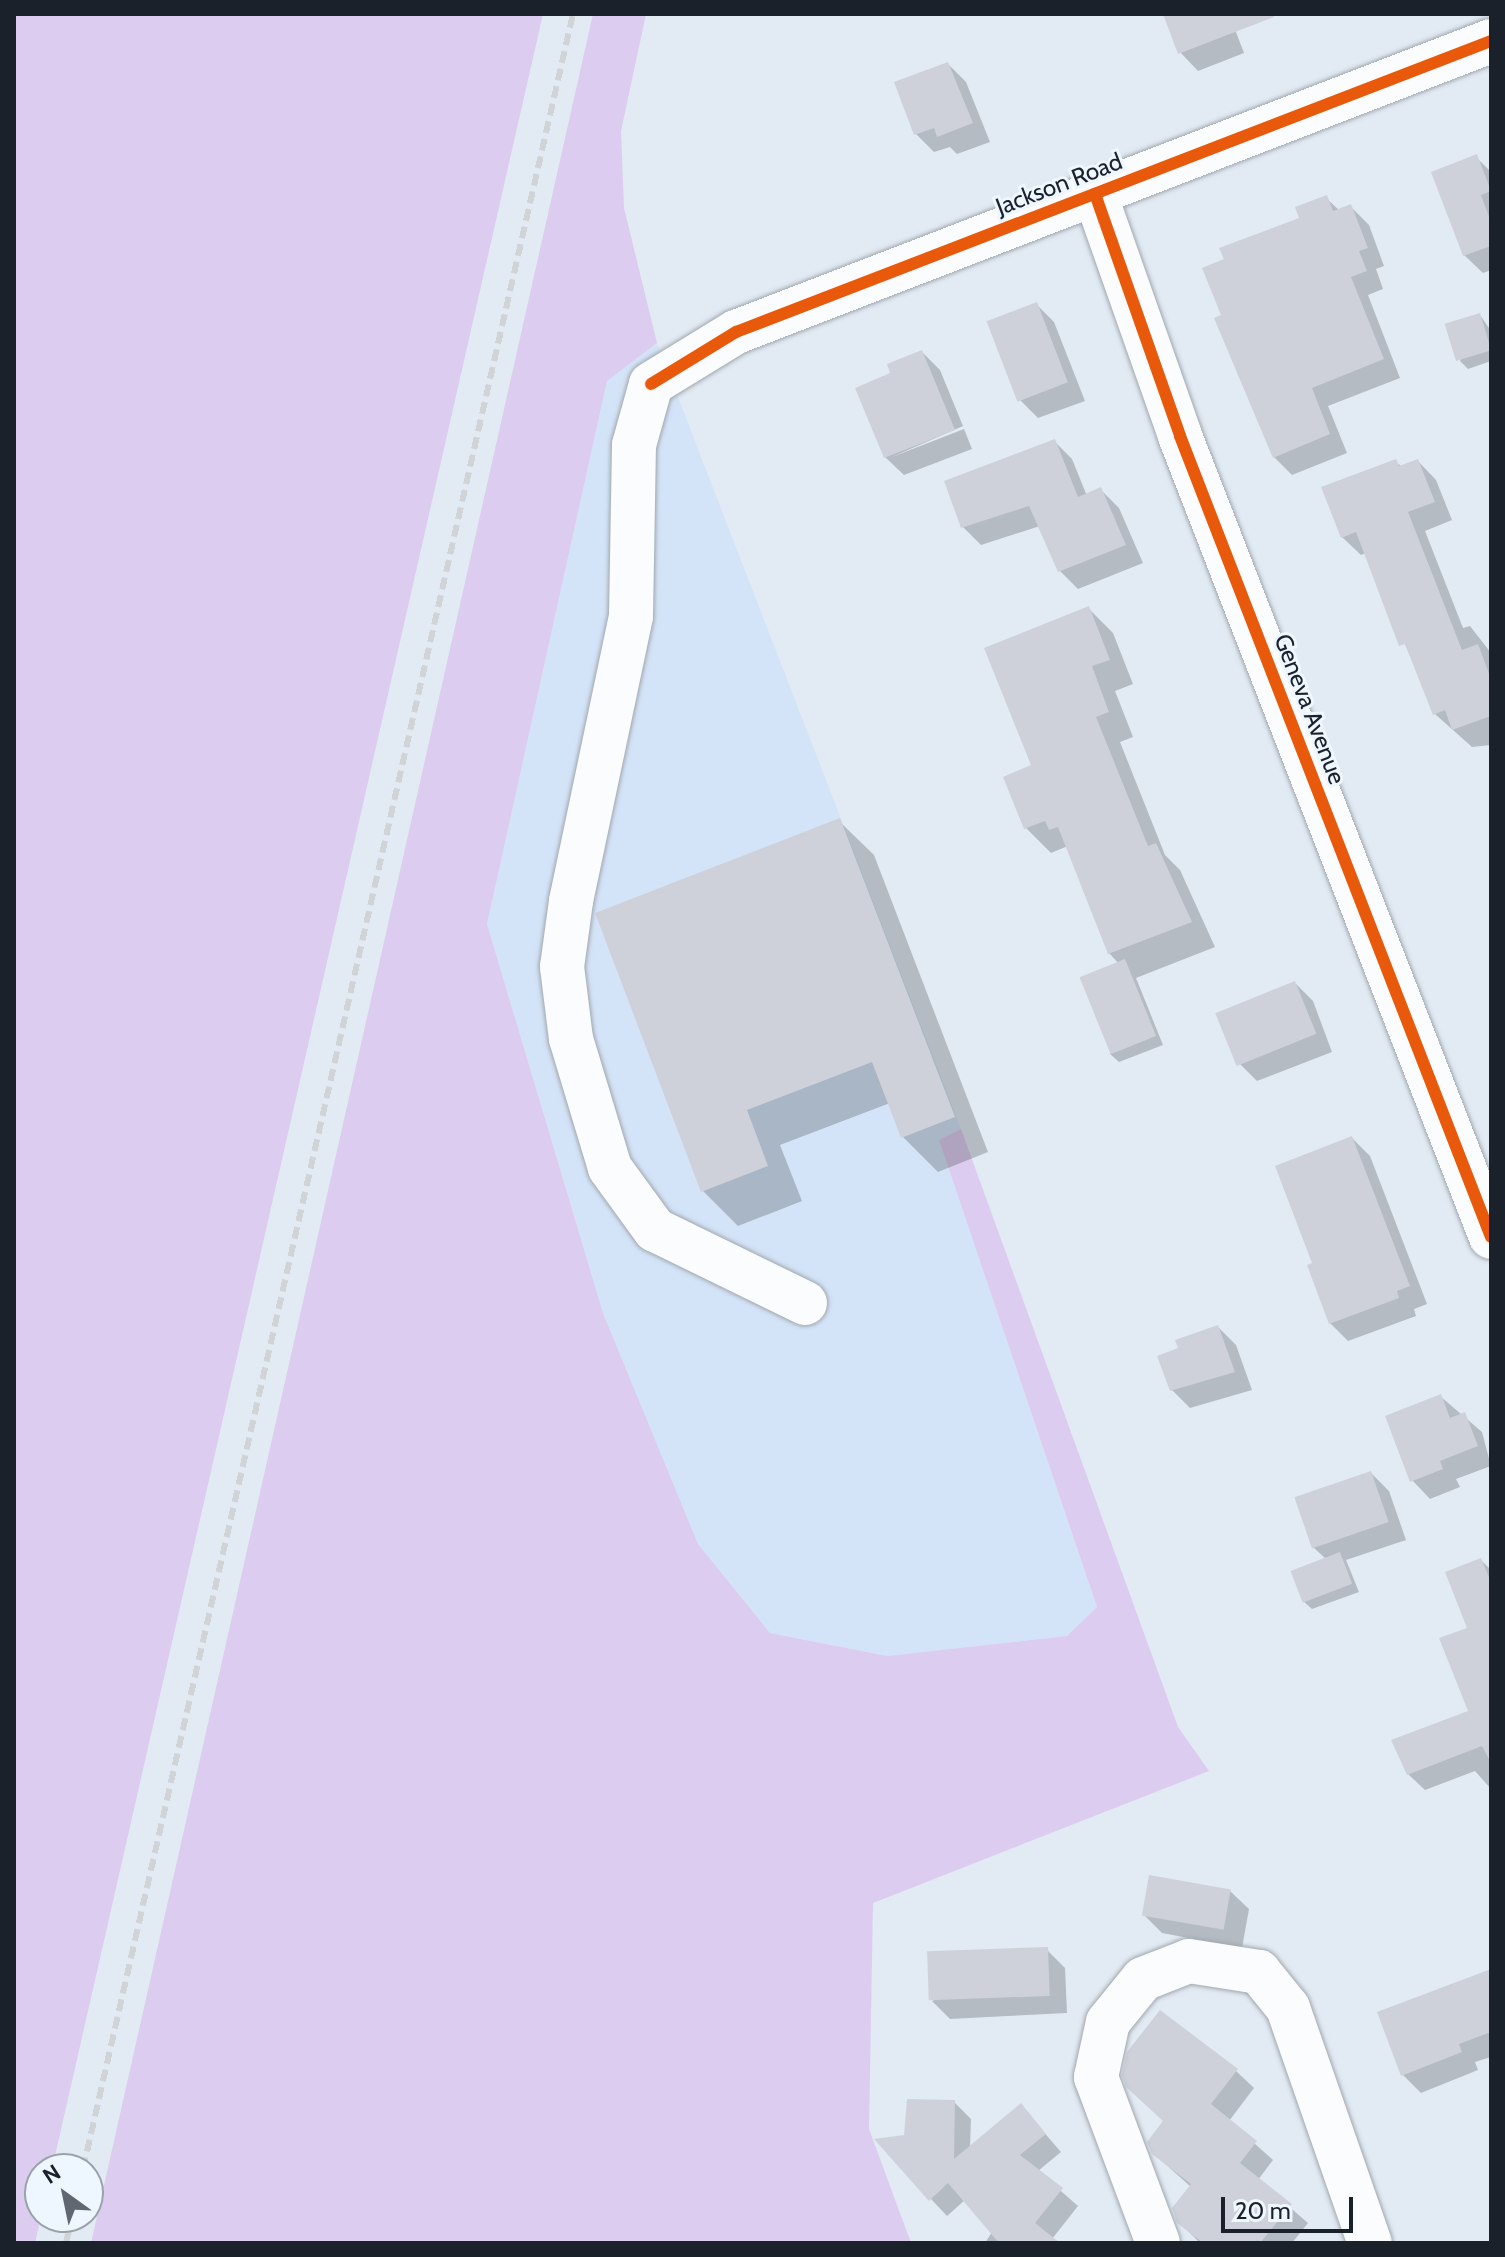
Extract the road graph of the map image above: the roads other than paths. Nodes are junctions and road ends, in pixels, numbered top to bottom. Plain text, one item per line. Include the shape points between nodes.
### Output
1 (1491, 41) edge
2 (1095, 194) junction
3 (1491, 1237) edge
4 (805, 1303) dead end
5 (1158, 2243) edge
6 (1370, 2243) edge

1 - 2 street, Jackson Road
2 - 3 street, Geneva Avenue via 1180,436
2 - 4 street, Jackson Road via 736,332 651,384 634,445 631,616 562,967 571,1039 610,1168 655,1230
5 - 6 street via 1096,2077 1108,2022 1143,1979 1189,1961 1259,1972 1288,2008

